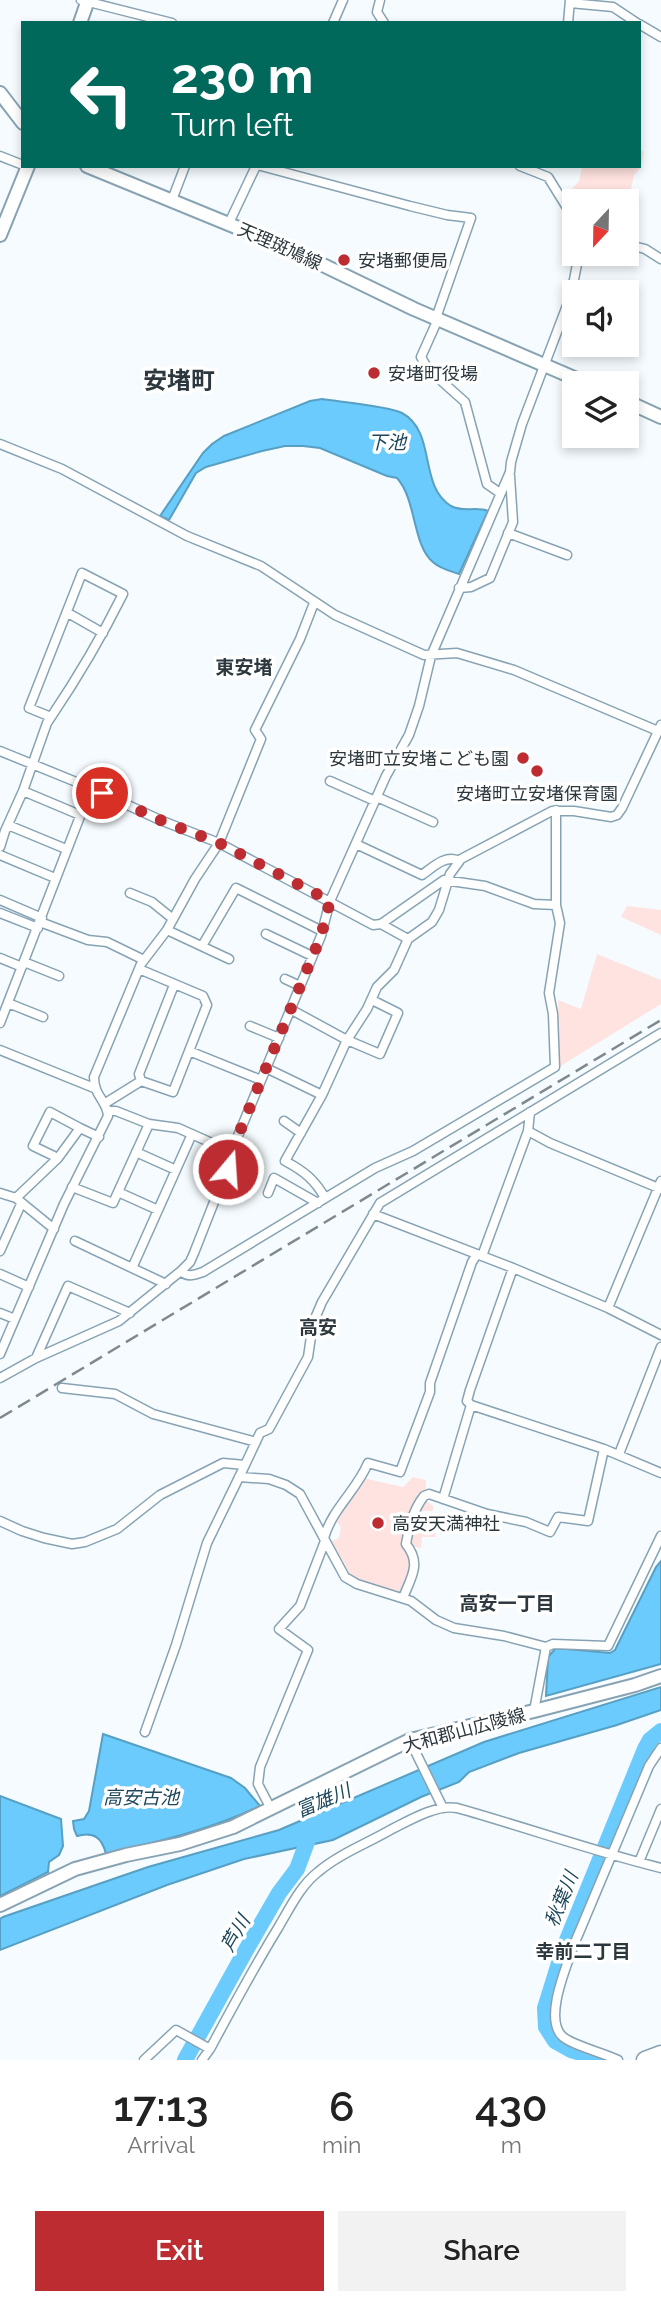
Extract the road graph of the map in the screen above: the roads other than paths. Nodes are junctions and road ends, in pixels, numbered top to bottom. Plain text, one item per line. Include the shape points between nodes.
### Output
1 (343, 0) edge
2 (380, 0) edge
3 (85, 1) edge
4 (570, 1) edge
5 (80, 21) edge
6 (164, 21) edge
7 (334, 21) edge
8 (383, 21) edge
9 (568, 21) edge
10 (634, 21) edge
11 (641, 26) edge
12 (661, 37) edge
13 (0, 93) edge
14 (21, 119) edge
15 (0, 156) edge
16 (21, 164) edge
17 (25, 168) edge
18 (92, 168) edge
19 (184, 168) edge
20 (255, 168) edge
21 (268, 168) edge
22 (525, 168) edge
23 (550, 168) edge
24 (548, 177) junction
25 (172, 200) junction
26 (562, 200) edge
27 (229, 223) junction
28 (0, 235) edge
29 (639, 247) edge
30 (661, 259) edge
31 (577, 266) edge
32 (437, 318) junction
33 (545, 366) junction
34 (562, 373) edge
35 (639, 407) edge
36 (661, 417) edge
37 (0, 444) edge
38 (510, 472) junction
39 (497, 491) junction
40 (508, 533) junction
41 (566, 555) dead end
42 (458, 588) junction
43 (314, 603) junction
44 (68, 613) junction
45 (103, 633) junction
46 (430, 656) junction
47 (51, 718) junction
48 (659, 728) edge
49 (0, 751) edge
50 (33, 764) junction
51 (330, 780) dead end
52 (91, 788) junction
53 (23, 791) junction
54 (376, 799) junction
55 (556, 810) junction
56 (80, 815) junction
57 (433, 822) dead end
58 (8, 825) junction
59 (219, 843) junction
60 (356, 844) junction
61 (0, 847) edge
62 (66, 849) junction
63 (0, 855) edge
64 (459, 861) junction
65 (55, 878) junction
66 (448, 881) junction
67 (130, 893) dead end
68 (0, 900) edge
69 (330, 901) junction
70 (556, 905) junction
71 (0, 913) edge
72 (173, 919) junction
73 (40, 922) junction
74 (381, 924) junction
75 (167, 930) junction
76 (322, 931) junction
77 (266, 934) dead end
78 (408, 939) junction
79 (202, 946) junction
80 (312, 956) junction
81 (0, 958) edge
82 (229, 959) dead end
83 (144, 960) junction
84 (23, 965) junction
85 (139, 969) junction
86 (59, 976) dead end
87 (285, 979) dead end
88 (174, 985) junction
89 (300, 986) junction
90 (372, 1000) junction
91 (5, 1004) edge
92 (290, 1009) junction
93 (43, 1017) dead end
94 (0, 1023) edge
95 (250, 1026) dead end
96 (661, 1032) edge
97 (278, 1038) junction
98 (347, 1041) junction
99 (0, 1050) edge
100 (189, 1051) junction
101 (266, 1068) junction
102 (261, 1080) junction
103 (141, 1081) junction
104 (94, 1088) junction
105 (322, 1095) junction
106 (106, 1107) junction
107 (530, 1112) junction
108 (284, 1121) dead end
109 (149, 1124) junction
110 (80, 1128) junction
111 (528, 1131) junction
112 (301, 1133) junction
113 (192, 1134) junction
114 (99, 1137) junction
115 (136, 1152) junction
116 (232, 1152) junction
117 (58, 1158) junction
118 (176, 1170) junction
119 (247, 1184) dead end
120 (220, 1186) junction
121 (660, 1186) edge
122 (72, 1187) junction
123 (118, 1192) junction
124 (0, 1193) edge
125 (268, 1193) dead end
126 (18, 1201) junction
127 (322, 1201) junction
128 (158, 1209) junction
129 (373, 1214) junction
130 (54, 1229) junction
131 (75, 1241) dead end
132 (0, 1251) edge
133 (479, 1255) junction
134 (133, 1266) junction
135 (513, 1268) junction
136 (181, 1271) junction
137 (0, 1274) edge
138 (166, 1284) junction
139 (29, 1287) junction
140 (608, 1308) junction
141 (0, 1313) edge
142 (130, 1313) junction
143 (15, 1319) junction
144 (661, 1335) edge
145 (661, 1348) edge
146 (0, 1354) edge
147 (36, 1358) junction
148 (0, 1378) edge
149 (62, 1388) dead end
150 (471, 1405) junction
151 (256, 1442) junction
152 (604, 1449) junction
153 (619, 1454) junction
154 (245, 1465) junction
155 (661, 1473) edge
156 (239, 1477) junction
157 (443, 1499) junction
158 (0, 1521) edge
159 (661, 1536) edge
160 (325, 1540) junction
161 (403, 1598) junction
162 (546, 1647) junction
163 (661, 1676) edge
164 (534, 1711) junction
165 (145, 1732) dead end
166 (412, 1745) junction
167 (661, 1748) edge
168 (443, 1808) junction
169 (271, 1809) junction
170 (661, 1809) edge
171 (612, 1856) junction
172 (639, 1862) junction
173 (661, 1868) edge
174 (0, 1905) edge
175 (209, 2048) junction
176 (661, 2054) edge
177 (144, 2060) edge
178 (202, 2060) edge
179 (618, 2060) edge
180 (645, 2060) edge

1 - 7 street
2 - 8 street via 377,12
3 - 5 main road
3 - 6 street
4 - 9 street
4 - 10 street via 613,7
11 - 12 street
13 - 14 main road
15 - 16 street
17 - 28 main road
18 - 25 main road, 天理斑鳩線
19 - 25 street
20 - 27 street
21 - 32 street via 471,218
22 - 24 street
23 - 24 street
24 - 26 street
25 - 27 main road, 天理斑鳩線
27 - 32 main road, 天理斑鳩線
29 - 30 street
31 - 33 street
32 - 33 main road, 天理斑鳩線
32 - 39 street via 421,357 465,402 487,484
33 - 34 main road, 天理斑鳩線
33 - 38 street via 522,424
35 - 36 main road
37 - 43 street via 62,469 187,536 261,566
38 - 39 street
38 - 40 street via 513,522
39 - 42 street
40 - 41 street
40 - 42 street via 489,578
42 - 46 street
43 - 46 street
43 - 59 street via 255,730 261,739
44 - 45 street
44 - 45 street via 82,573 123,594
44 - 47 street via 29,708
45 - 47 street
46 - 48 street via 457,653 514,670
46 - 54 street via 414,722
47 - 50 street
48 - 55 street via 617,815
49 - 50 street
50 - 52 street
50 - 53 street
51 - 54 street
52 - 56 street
52 - 59 street
53 - 56 street
53 - 58 street
54 - 57 street
54 - 60 street
55 - 64 street
55 - 70 street
56 - 62 street
58 - 61 street
58 - 62 street
59 - 69 street
59 - 72 street
60 - 64 street via 422,875 447,859
60 - 69 street
62 - 65 street
63 - 65 street
64 - 66 street
65 - 73 street
66 - 70 street via 485,886 534,904
66 - 74 street
66 - 78 street via 432,922
67 - 72 street via 152,902
68 - 73 street
69 - 74 street via 373,925
69 - 76 street
70 - 127 street via 560,930 549,993 555,1067
71 - 73 street
72 - 75 street
73 - 83 street via 88,940 107,942
73 - 84 street
74 - 78 street
75 - 79 street
75 - 83 street
76 - 79 street via 236,888
76 - 80 street
77 - 80 street
78 - 90 street via 394,970 377,987
79 - 82 street
80 - 89 street
81 - 84 street
83 - 85 street
84 - 86 street
84 - 91 street
85 - 88 street
85 - 104 street via 94,1077
87 - 89 street
88 - 100 street via 202,996 207,1005
88 - 103 street via 138,1074
89 - 92 street
90 - 98 street
90 - 98 street via 398,1013 380,1054
91 - 93 street
91 - 94 street
92 - 97 street
92 - 98 street
95 - 97 street
96 - 107 street
97 - 101 street
98 - 105 street
99 - 104 street
100 - 102 street
100 - 103 street via 173,1092
101 - 102 street
101 - 105 street
102 - 116 street
103 - 106 street
104 - 106 street
105 - 112 street
106 - 109 street
106 - 114 street
107 - 111 street
107 - 129 street via 380,1203
108 - 112 street
109 - 113 street
109 - 115 street
110 - 114 street
110 - 117 street
110 - 117 street via 50,1112 33,1146
111 - 121 street
111 - 133 street
112 - 127 street via 285,1161 309,1175 318,1185
113 - 116 street
113 - 118 street
114 - 122 street
115 - 118 street
115 - 123 street
116 - 120 street
117 - 126 street
118 - 128 street
119 - 120 street via 243,1196
120 - 136 street via 190,1262
121 - 140 street
122 - 123 street via 113,1203
122 - 130 street
123 - 128 street
124 - 126 street
125 - 127 street via 274,1178
126 - 130 street
126 - 132 street
127 - 136 street via 203,1272 192,1276
128 - 134 street
129 - 133 street
129 - 151 street via 322,1302 313,1323 308,1357 269,1429 260,1433
130 - 139 street
131 - 134 street
133 - 135 street
133 - 160 street via 472,1262 400,1472 368,1463 327,1528
134 - 138 street
135 - 140 street
135 - 150 street via 470,1390 467,1401
136 - 138 street
137 - 139 street
138 - 142 street
139 - 143 street
140 - 144 street
141 - 143 street
142 - 147 street
142 - 147 street via 68,1286
143 - 146 street
145 - 153 street
147 - 148 street
149 - 151 street via 115,1394 153,1414
150 - 152 street
150 - 157 street
151 - 154 street
152 - 153 street
152 - 157 street via 587,1521 558,1517 551,1532
153 - 155 street
154 - 156 street
154 - 158 street via 223,1463 160,1495 117,1529 85,1542 44,1538
156 - 160 street via 269,1479 300,1494
156 - 165 street via 207,1543
157 - 161 street via 429,1494 418,1504 406,1544 416,1562
159 - 162 street via 608,1646
160 - 161 street via 345,1577
160 - 169 street via 300,1606 279,1629 308,1650 260,1767 258,1784
161 - 162 street via 454,1628
162 - 164 street
163 - 164 main road, 大和郡山広陵線
164 - 166 main road, 大和郡山広陵線
166 - 168 street
166 - 169 main road, 大和郡山広陵線
167 - 171 street
168 - 171 street via 457,1808
168 - 175 street via 401,1824 318,1871 252,1970
169 - 174 main road, 大和郡山広陵線 via 180,1844 75,1869
170 - 172 street
171 - 172 street
171 - 179 street via 563,1975 555,2020 561,2036
172 - 173 street
175 - 177 street via 176,2030
175 - 178 street
176 - 180 highway

